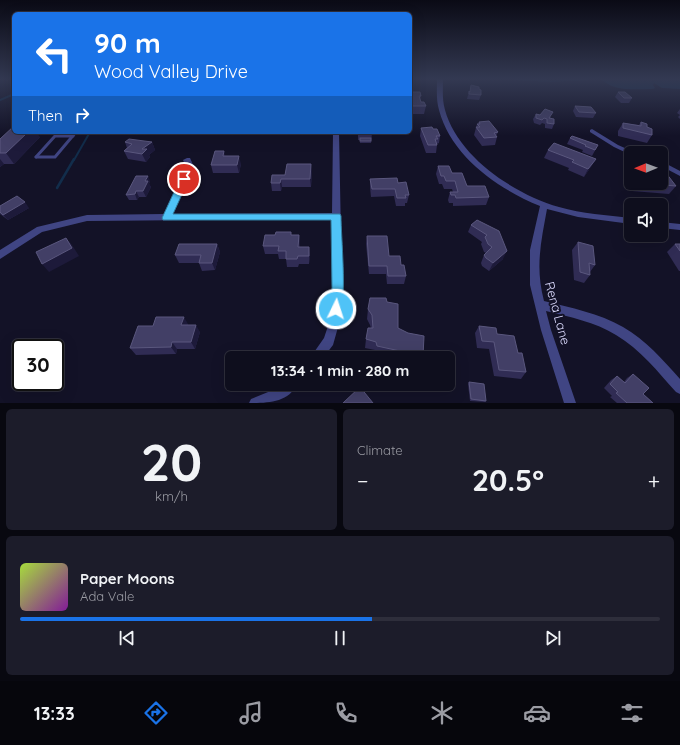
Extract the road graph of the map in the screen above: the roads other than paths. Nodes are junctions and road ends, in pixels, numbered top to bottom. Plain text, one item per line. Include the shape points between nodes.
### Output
1 (441, 98) edge
2 (592, 131) dead end
3 (336, 134) edge
4 (72, 136) joint
5 (624, 149) edge
6 (187, 160) dead end
7 (668, 167) edge
8 (680, 174) edge
9 (544, 205) junction
10 (336, 216) junction
11 (166, 218) junction
12 (624, 220) edge
13 (668, 226) edge
14 (680, 227) edge
15 (0, 255) edge
16 (539, 304) junction
17 (321, 351) edge
18 (680, 388) edge
19 (283, 391) edge
20 (255, 403) edge
21 (570, 403) edge

1 - 9 street via 442,110 452,134 477,164 504,186
2 - 5 street
3 - 10 street
4 - 4 lane via 55,157 36,157 55,136
6 - 11 street via 190,167
7 - 8 street
9 - 12 street via 584,215
9 - 16 street, Rena Lane via 535,250 535,285
10 - 11 street
10 - 17 street via 335,320 329,341
11 - 15 street via 87,218 60,223 40,229
13 - 14 street
16 - 18 street via 620,331 645,351
16 - 21 street, Rena Lane
19 - 20 street

